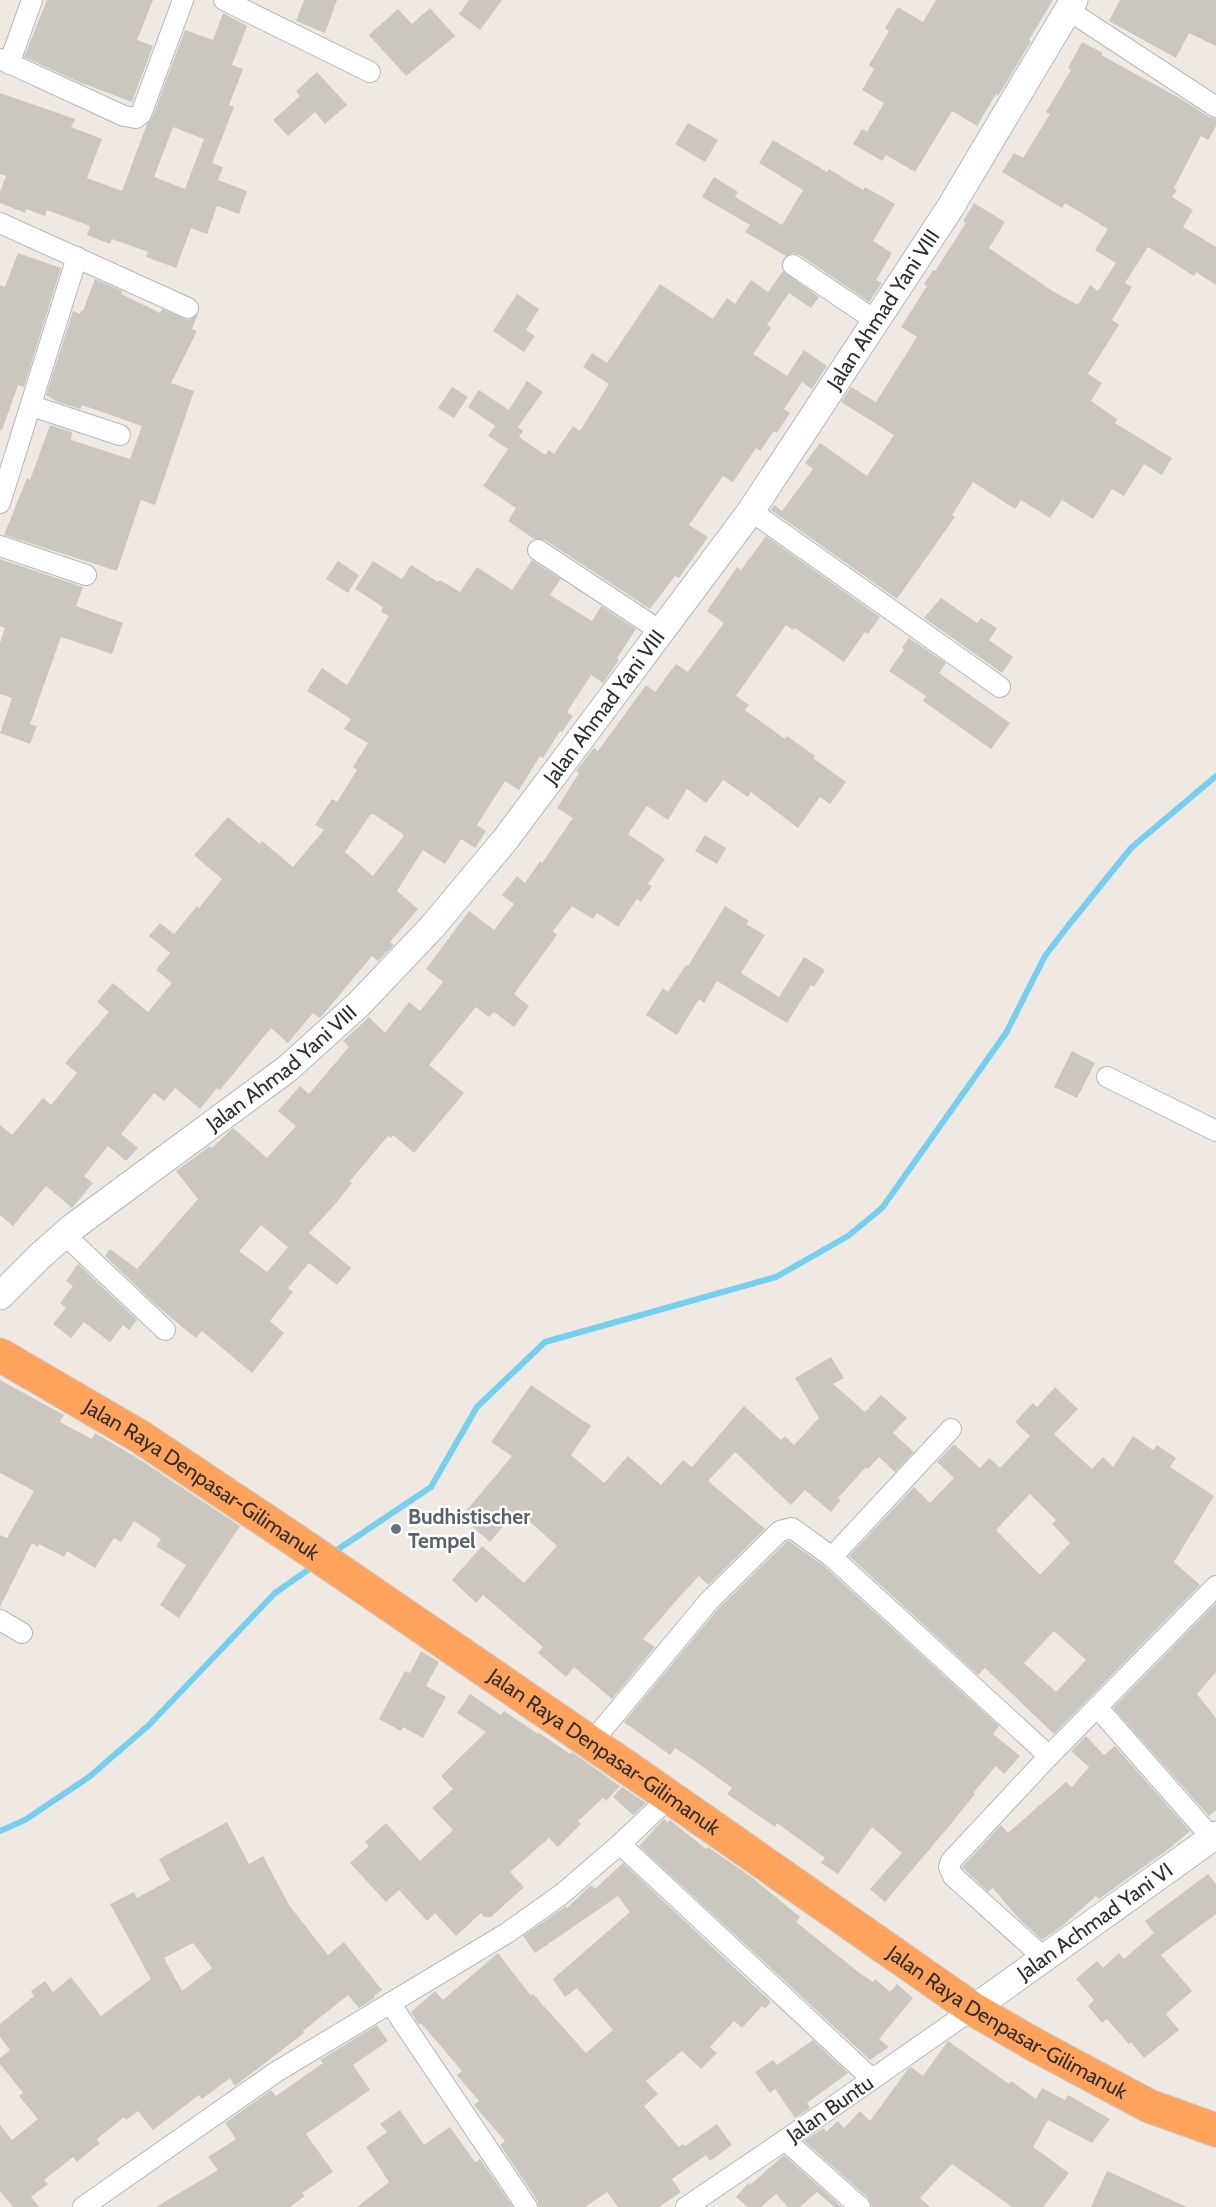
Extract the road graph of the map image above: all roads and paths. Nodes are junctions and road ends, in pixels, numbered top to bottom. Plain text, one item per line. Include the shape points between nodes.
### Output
1 (32, 0) edge
2 (183, 0) edge
3 (224, 0) edge
4 (1071, 5) edge
5 (5, 61) edge
6 (370, 72) dead end
7 (1216, 107) edge
8 (0, 223) edge
9 (77, 257) junction
10 (793, 265) dead end
11 (188, 308) dead end
12 (876, 321) junction
13 (32, 406) junction
14 (120, 435) dead end
15 (0, 503) edge
16 (751, 511) junction
17 (0, 546) edge
18 (538, 550) dead end
19 (86, 575) dead end
20 (662, 632) junction
21 (1000, 687) dead end
22 (1107, 1077) dead end
23 (1216, 1131) edge
24 (64, 1234) junction
25 (0, 1296) edge
26 (165, 1330) dead end
27 (0, 1355) edge
28 (951, 1429) dead end
29 (832, 1557) junction
30 (1216, 1586) edge
31 (0, 1620) edge
32 (22, 1633) dead end
33 (1097, 1707) junction
34 (591, 1743) junction
35 (1049, 1756) junction
36 (670, 1797) junction
37 (1214, 1837) edge
38 (620, 1844) junction
39 (1044, 1958) junction
40 (390, 2003) junction
41 (973, 2009) junction
42 (872, 2079) junction
43 (1216, 2130) edge
44 (785, 2140) junction
45 (83, 2207) edge
46 (527, 2207) edge
47 (686, 2207) edge
48 (860, 2207) edge

1 - 5 street
2 - 5 street via 141,114 136,118
3 - 6 street
4 - 7 street
4 - 12 street, Jalan Ahmad Yani VIII via 950,208
8 - 9 street
9 - 11 street
9 - 13 street
10 - 12 street
12 - 16 street, Jalan Ahmad Yani VIII
13 - 14 street
13 - 15 street
16 - 20 street, Jalan Ahmad Yani VIII
16 - 21 street
17 - 19 street
18 - 20 street
20 - 24 street, Jalan Ahmad Yani VIII via 506,840 433,926 359,1004 286,1069
22 - 23 street
24 - 25 street, Jalan Ahmad Yani VIII
24 - 26 street
27 - 34 highway, Jalan Raya Denpasar-Gilimanuk via 140,1436
28 - 29 street
29 - 34 street via 797,1530 780,1531 709,1601
29 - 35 street
30 - 33 street
31 - 32 street
33 - 35 street
33 - 37 street
34 - 36 highway, Jalan Raya Denpasar-Gilimanuk
35 - 39 street via 949,1867 953,1876
36 - 38 street
36 - 41 highway, Jalan Raya Denpasar-Gilimanuk
37 - 39 street, Jalan Achmad Yani VI
38 - 40 street via 507,1933
38 - 42 street
39 - 41 street, Jalan Achmad Yani VI
40 - 45 street via 276,2072
40 - 46 street
41 - 42 street, Jalan Buntu
41 - 43 highway, Jalan Raya Denpasar-Gilimanuk via 1149,2106
42 - 44 street, Jalan Buntu
44 - 47 street, Jalan Buntu
44 - 48 street

